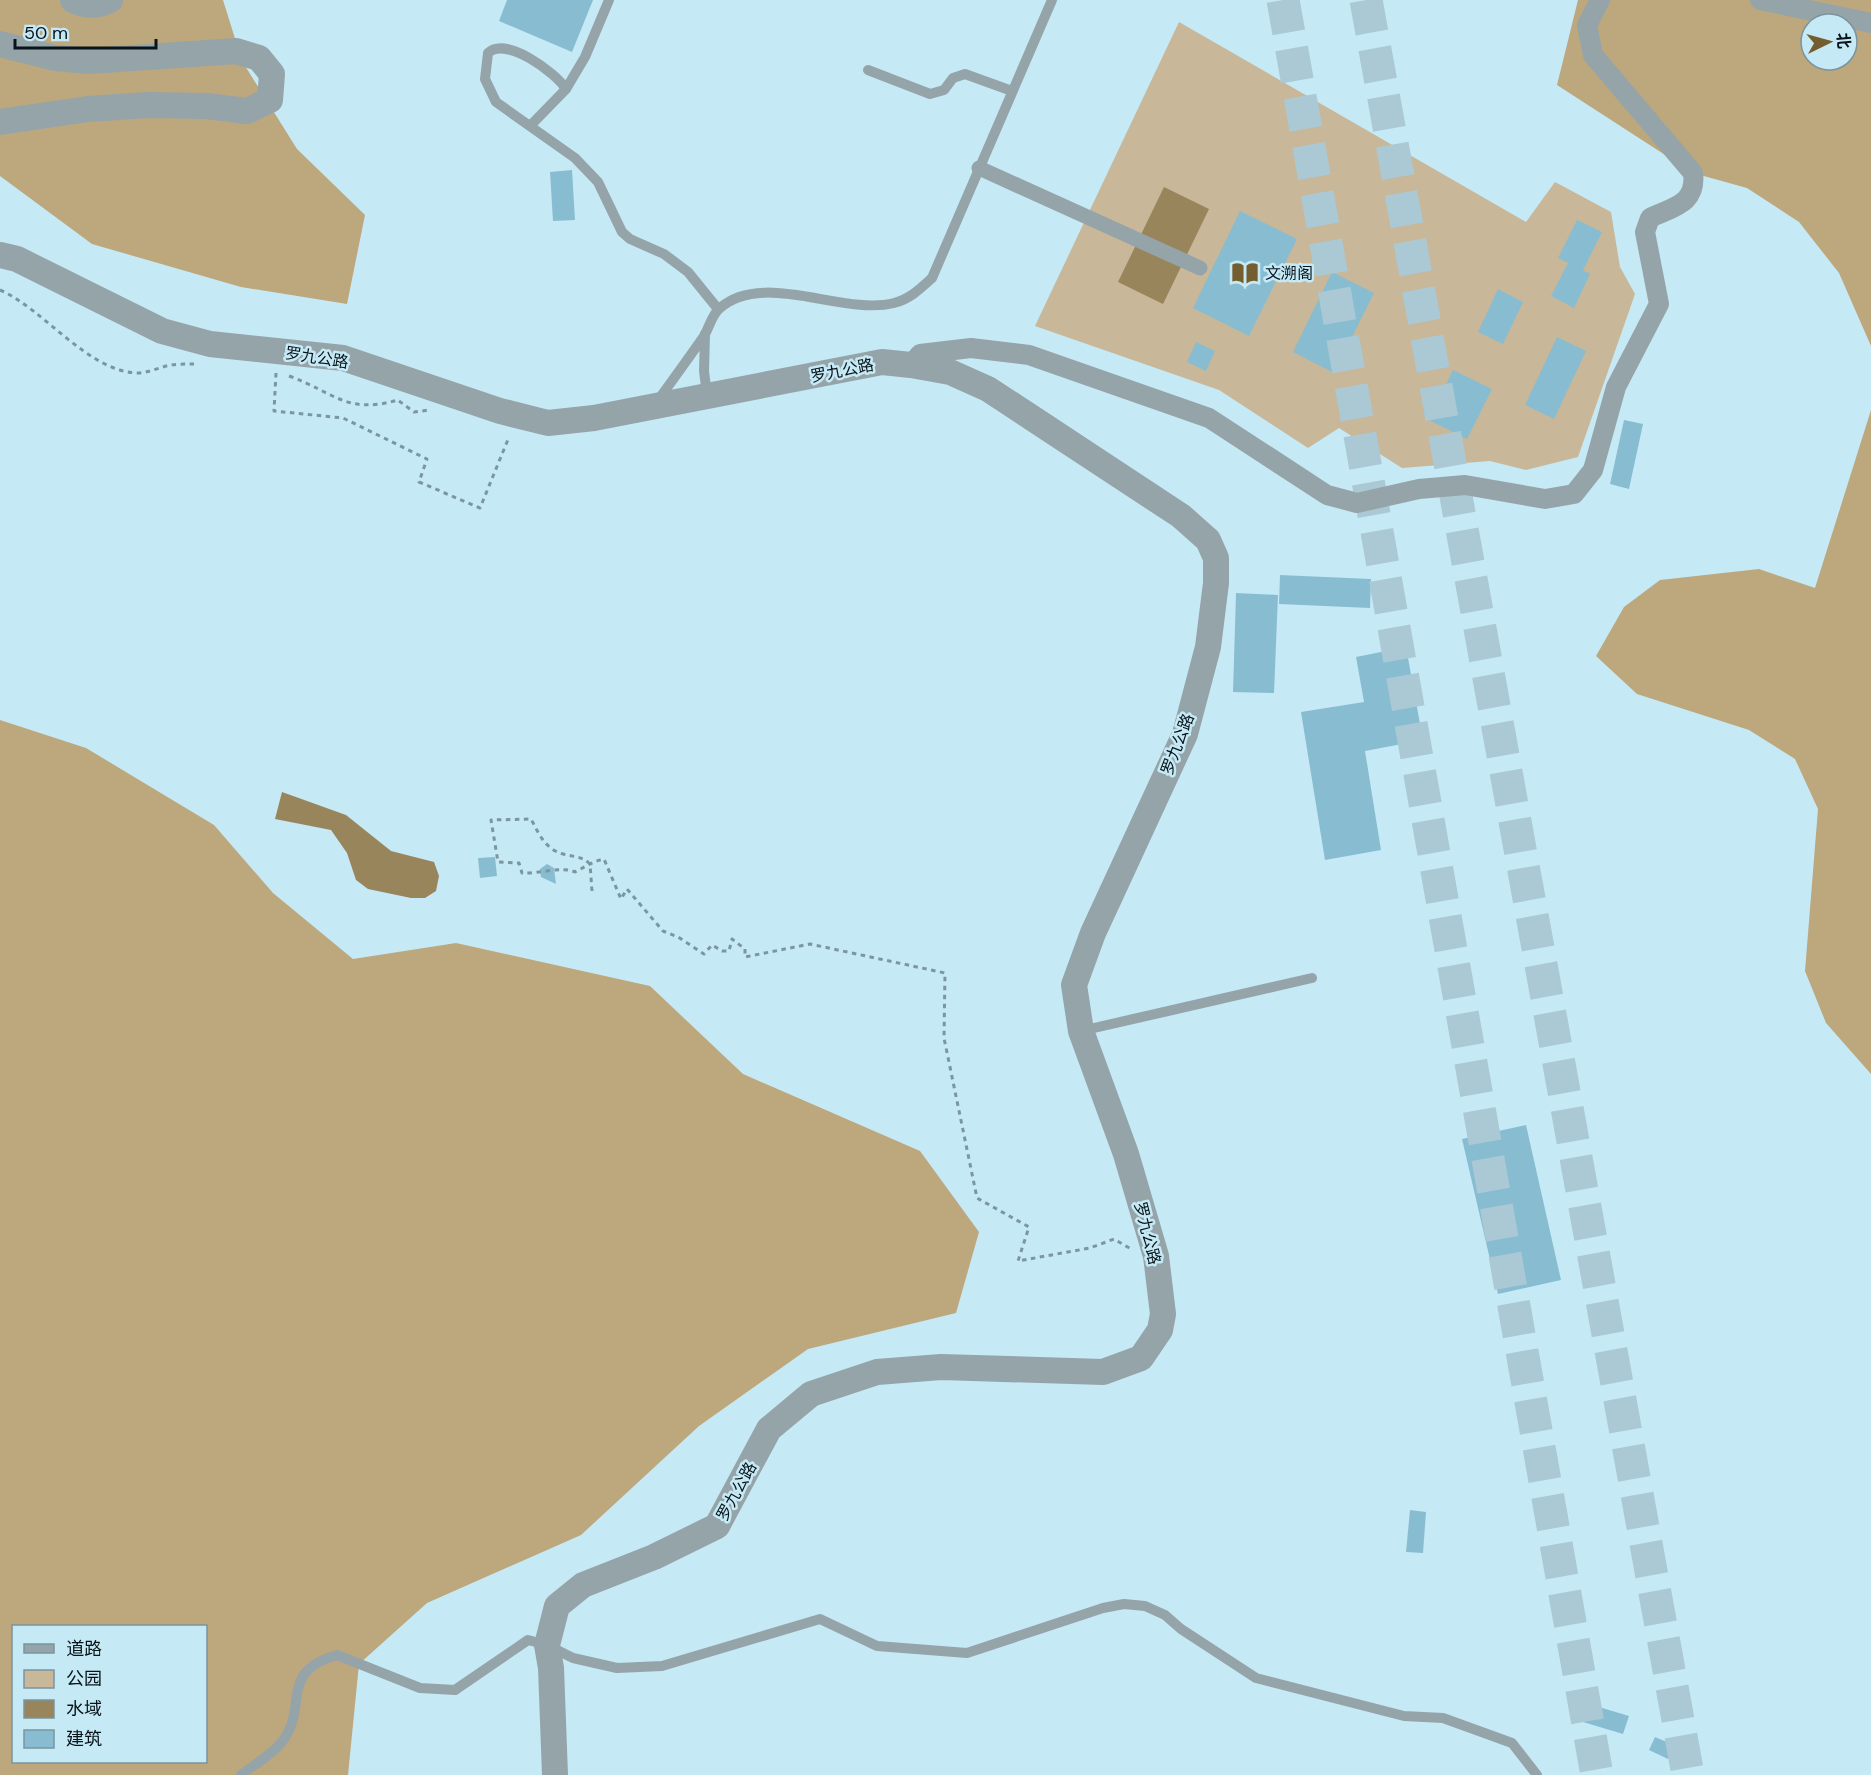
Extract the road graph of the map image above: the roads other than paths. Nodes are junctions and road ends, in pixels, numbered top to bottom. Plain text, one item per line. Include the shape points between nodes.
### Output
1 (73, 0) edge
2 (110, 0) edge
3 (609, 0) edge
4 (1052, 0) edge
5 (1600, 0) edge
6 (1760, 0) edge
7 (1871, 23) edge
8 (0, 44) edge
9 (868, 70) dead end
10 (566, 89) junction
11 (1012, 92) junction
12 (0, 122) edge
13 (531, 125) junction
14 (979, 168) junction
15 (0, 255) edge
16 (1196, 266) dead end
17 (718, 309) junction
18 (705, 334) junction
19 (911, 365) junction
20 (707, 395) junction
21 (654, 405) junction
22 (1312, 978) dead end
23 (1081, 1031) junction
24 (547, 1645) junction
25 (241, 1775) edge
26 (555, 1775) edge
27 (1537, 1775) edge

1 - 2 street via 102,4
3 - 10 lane via 585,57
4 - 11 lane
5 - 19 street via 1587,25 1593,55 1693,173 1695,187 1688,200 1650,218 1645,232 1659,304 1616,387 1593,470 1574,494 1545,499 1465,484 1419,489 1357,503 1328,495 1209,418 1029,355 970,348 920,354
6 - 7 street
8 - 12 street via 90,62 236,51 258,58 272,74 270,100 247,111 149,105
9 - 11 lane via 930,94 944,90 952,78 965,74
10 - 13 lane
10 - 13 lane via 559,77 508,48 498,47 488,53 485,72 489,91 496,102
11 - 14 lane
13 - 17 lane via 575,158 598,182 622,232 688,272
14 - 16 street
14 - 17 lane via 932,278 915,293 895,303 873,306 756,294
15 - 21 street, 罗九公路 via 39,269 162,331 210,344 343,358 500,411 549,423
17 - 18 lane
18 - 20 lane
18 - 21 lane
19 - 20 street, 罗九公路 via 882,362
19 - 23 street, 罗九公路 via 950,372 988,389 1181,516 1208,540 1216,558 1208,647 1185,734 1093,933 1074,985
20 - 21 street, 罗九公路
22 - 23 lane
23 - 24 street, 罗九公路 via 1126,1154 1156,1256 1163,1314 1160,1330 1142,1358 1103,1372 941,1366 877,1372 811,1394 769,1429 717,1526 583,1585 557,1606
24 - 25 lane via 528,1640 455,1690 420,1688 337,1655 323,1659 302,1675 292,1720 282,1742
24 - 26 street, 罗九公路
24 - 27 lane via 573,1658 617,1668 662,1666 820,1619 877,1646 967,1653 1103,1608 1145,1606 1165,1615 1256,1678 1404,1716 1443,1718 1512,1743

